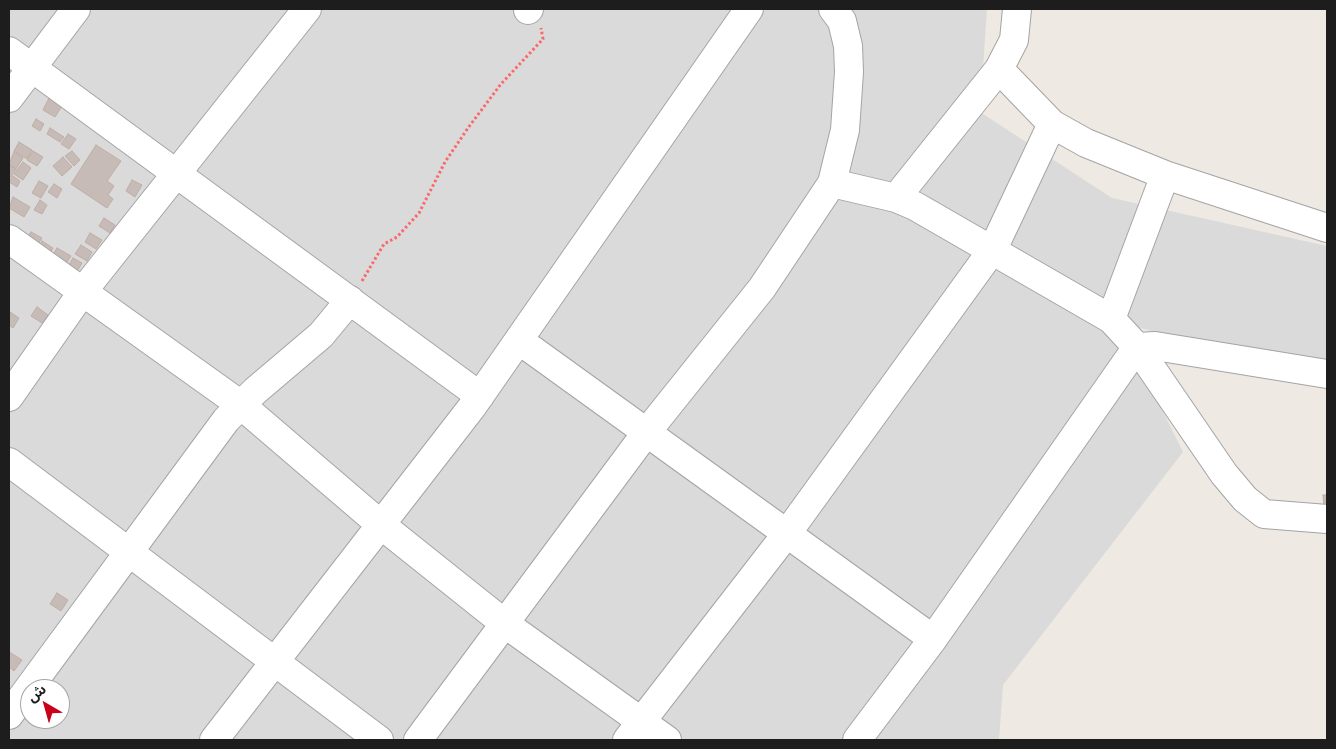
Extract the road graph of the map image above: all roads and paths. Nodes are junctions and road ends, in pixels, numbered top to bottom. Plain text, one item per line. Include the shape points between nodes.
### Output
1 (76, 9) edge
2 (307, 9) edge
3 (750, 9) edge
4 (833, 9) edge
5 (1017, 9) edge
6 (543, 39) dead end
7 (9, 51) edge
8 (32, 68) junction
9 (999, 69) junction
10 (9, 98) edge
11 (1052, 124) junction
12 (175, 172) junction
13 (1165, 175) junction
14 (832, 183) junction
15 (896, 198) junction
16 (1327, 228) edge
17 (9, 238) edge
18 (993, 249) junction
19 (83, 291) junction
20 (350, 300) junction
21 (1111, 319) junction
22 (520, 341) junction
23 (1137, 348) junction
24 (1327, 374) edge
25 (480, 396) junction
26 (9, 397) edge
27 (241, 405) junction
28 (646, 433) junction
29 (9, 462) edge
30 (1327, 519) edge
31 (380, 524) junction
32 (788, 532) junction
33 (128, 551) junction
34 (504, 623) junction
35 (933, 639) junction
36 (275, 660) junction
37 (9, 715) edge
38 (634, 731) edge
39 (214, 740) edge
40 (379, 740) edge
41 (418, 740) edge
42 (667, 740) edge
43 (857, 740) edge

1 - 8 street
2 - 12 street
3 - 22 street
4 - 14 street via 842,21 848,46 848,72 845,130
5 - 9 street via 1014,40
6 - 20 path via 468,128 445,162 418,213 397,237 384,244
7 - 8 street
8 - 10 street
8 - 12 street
9 - 11 street
9 - 15 street
11 - 13 street via 1086,143
11 - 18 street
12 - 19 street
12 - 20 street
13 - 16 street
13 - 21 street
14 - 15 street
14 - 28 street via 762,288
15 - 18 street
17 - 19 street
18 - 21 street
18 - 32 street
19 - 26 street
19 - 27 street
20 - 25 street
20 - 27 street via 321,335
21 - 23 street
22 - 25 street
22 - 28 street
23 - 24 street via 1155,346
23 - 30 street via 1224,474 1245,499 1264,514
23 - 35 street
25 - 31 street
27 - 31 street
27 - 33 street via 226,420
28 - 32 street
28 - 34 street
29 - 33 street
31 - 34 street
31 - 36 street
32 - 35 street
32 - 38 street
33 - 36 street
33 - 37 street
34 - 38 street
34 - 41 street
35 - 43 street
36 - 39 street
36 - 40 street
38 - 42 street

